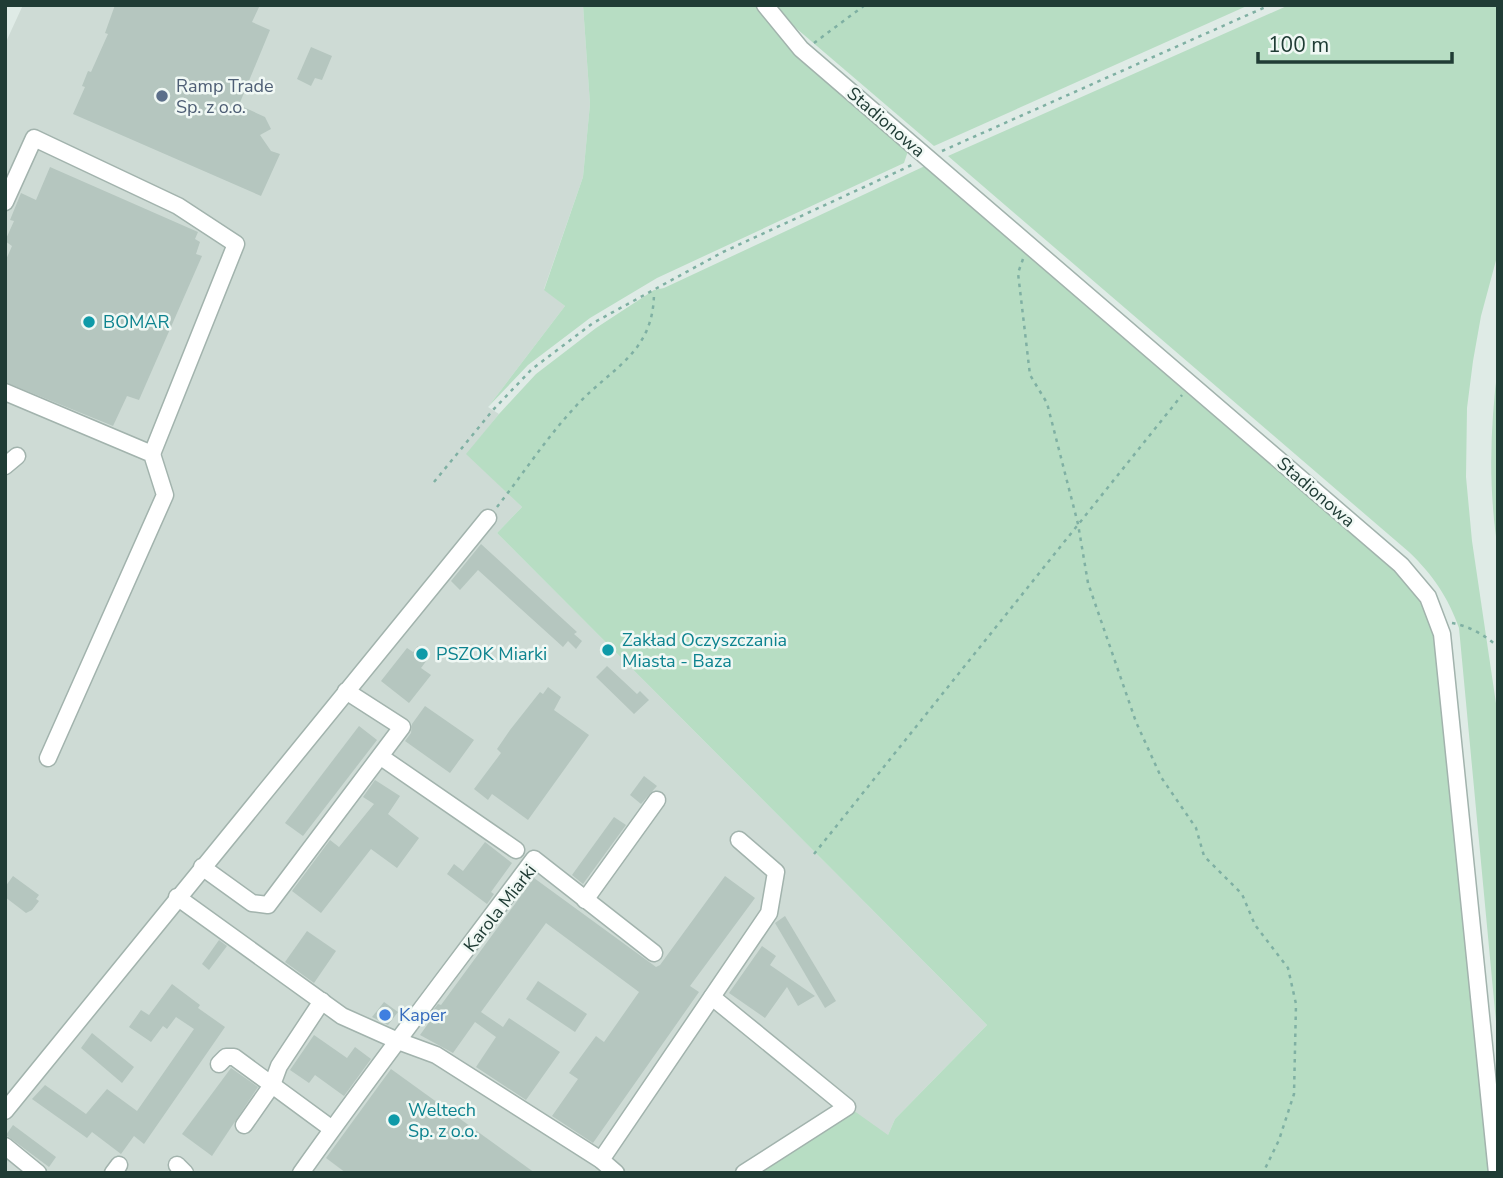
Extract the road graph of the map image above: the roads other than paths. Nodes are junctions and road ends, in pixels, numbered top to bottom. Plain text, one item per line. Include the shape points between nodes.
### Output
1 (765, 5) edge
2 (5, 202) edge
3 (5, 392) edge
4 (152, 454) junction
5 (488, 518) road end
6 (346, 691) junction
7 (381, 757) junction
8 (48, 758) dead end
9 (657, 800) dead end
10 (739, 840) dead end
11 (516, 850) dead end
12 (202, 867) junction
13 (177, 897) junction
14 (585, 900) junction
15 (654, 953) dead end
16 (712, 997) junction
17 (322, 1001) junction
18 (398, 1041) junction
19 (219, 1064) dead end
20 (272, 1085) junction
21 (5, 1111) edge
22 (244, 1125) dead end
23 (332, 1129) junction
24 (5, 1146) edge
25 (601, 1160) junction
26 (38, 1173) edge
27 (301, 1173) edge
28 (616, 1173) edge
29 (744, 1173) edge
30 (1497, 1173) edge

1 - 30 street, Stadionowa via 801,49 1401,565 1428,597 1443,634
2 - 4 street via 34,138 178,206 236,244
3 - 4 street
4 - 8 street via 165,495
5 - 6 street
6 - 7 street via 401,727
6 - 12 street
7 - 11 street, Karola Miarki
7 - 12 street via 268,905 252,903
9 - 14 street
10 - 16 street via 776,872 769,913
12 - 13 street
13 - 17 street
13 - 21 street
14 - 15 street, Karola Miarki
14 - 18 street, Karola Miarki via 534,859
16 - 25 street
16 - 29 street via 847,1107
17 - 18 street via 342,1016
17 - 20 street via 279,1066
18 - 23 street, Karola Miarki
18 - 25 street via 436,1055
19 - 20 street via 234,1057
20 - 22 street
20 - 23 street
23 - 27 street, Karola Miarki
24 - 26 street
25 - 28 street

